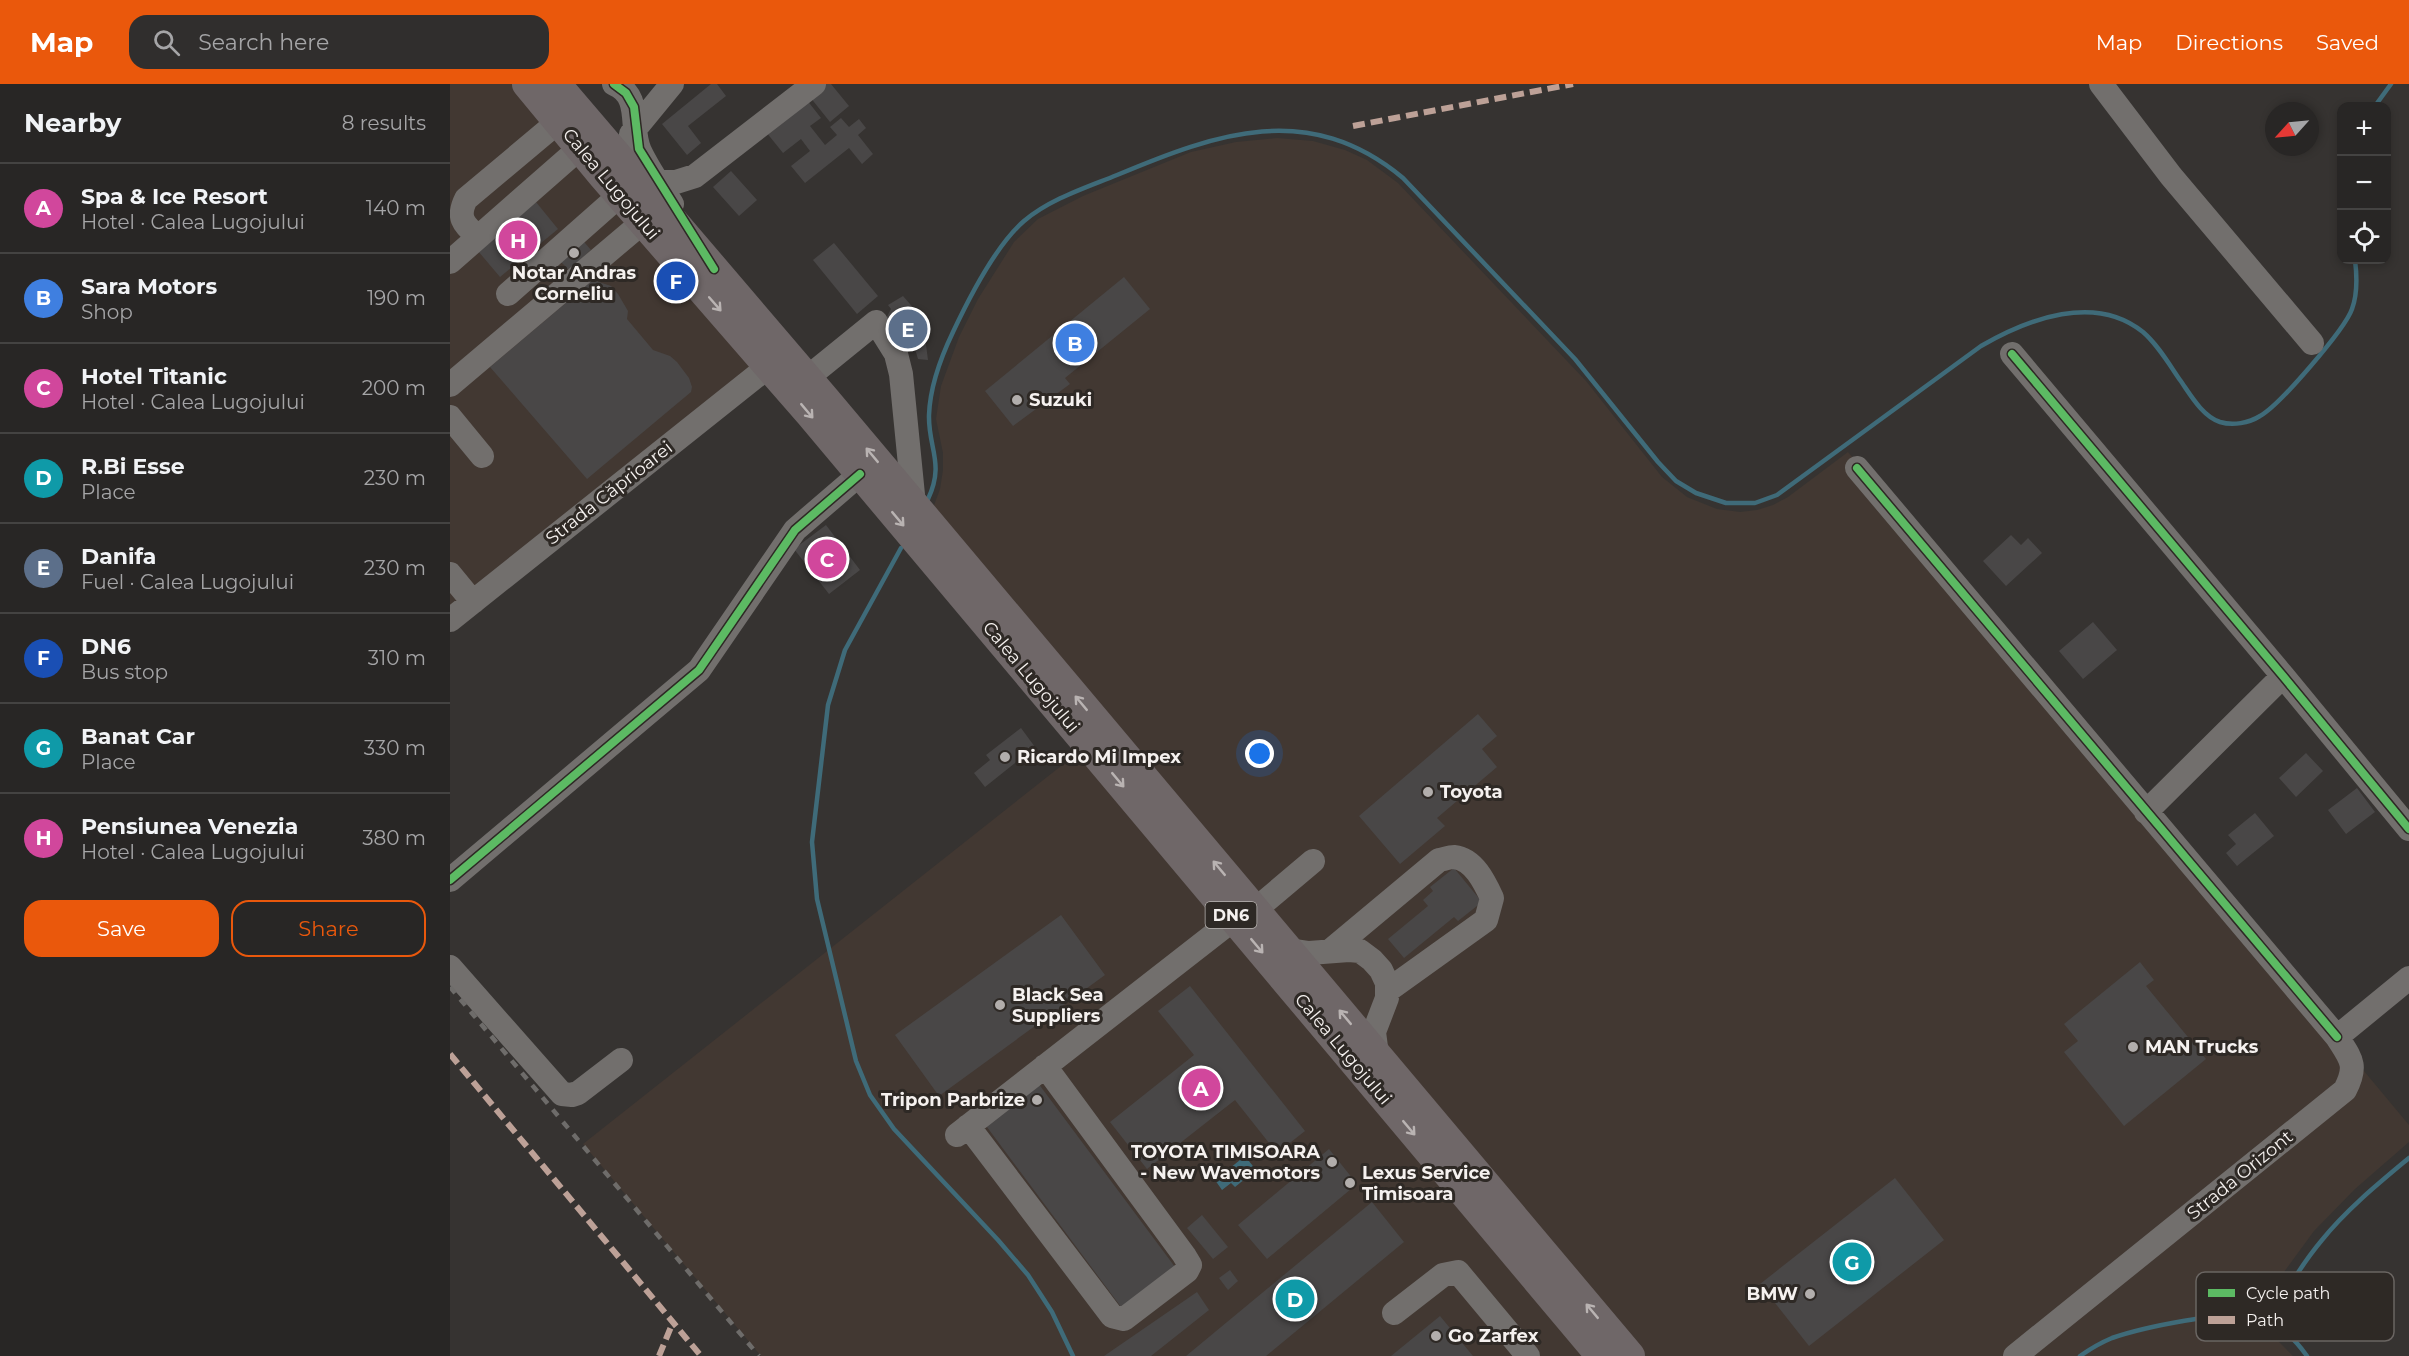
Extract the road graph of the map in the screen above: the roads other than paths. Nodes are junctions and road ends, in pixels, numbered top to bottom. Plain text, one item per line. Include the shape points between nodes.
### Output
1 (527, 84) edge
2 (556, 84) edge
3 (621, 84) edge
4 (672, 84) edge
5 (814, 84) edge
6 (2101, 84) edge
7 (556, 119) junction
8 (635, 130) junction
9 (595, 146) junction
10 (658, 182) junction
11 (620, 195) junction
12 (643, 222) junction
13 (477, 236) junction
14 (450, 262) edge
15 (714, 269) junction
16 (508, 294) dead end
17 (2312, 343) dead end
18 (2012, 354) dead end
19 (769, 366) junction
20 (807, 378) junction
21 (450, 385) edge
22 (450, 417) edge
23 (482, 456) dead end
24 (1857, 468) dead end
25 (860, 474) junction
26 (914, 505) junction
27 (450, 574) edge
28 (472, 602) junction
29 (450, 620) edge
30 (2283, 676) junction
31 (2146, 812) junction
32 (2409, 830) edge
33 (1313, 861) dead end
34 (450, 880) edge
35 (1245, 914) junction
36 (1289, 950) junction
37 (1330, 951) junction
38 (450, 967) edge
39 (2409, 978) edge
40 (1387, 991) junction
41 (2337, 1037) junction
42 (1377, 1055) junction
43 (621, 1060) dead end
44 (1045, 1066) junction
45 (1394, 1313) dead end
46 (1528, 1356) edge
47 (1601, 1356) edge
48 (1630, 1356) edge
49 (2015, 1356) edge

1 - 7 main road, Calea Lugojului / DN6
2 - 9 main road, Calea Lugojului / DN6
3 - 8 street via 634,107
4 - 8 street
5 - 10 street via 695,176
6 - 17 street via 2171,176
7 - 9 main road, Calea Lugojului / DN6
7 - 13 street via 466,200 461,218
8 - 9 street via 622,141
8 - 10 street via 639,149
9 - 11 main road, Calea Lugojului / DN6
9 - 13 street
9 - 15 main road, Calea Lugojului / DN6
10 - 15 street
11 - 12 main road, Calea Lugojului / DN6
11 - 16 street
12 -> 19 main road, Calea Lugojului / DN6
12 - 21 street
13 - 14 street
15 - 20 main road, Calea Lugojului / DN6
18 - 30 street
19 -> 25 main road, Calea Lugojului / DN6
19 - 28 street, Strada Căprioarei
26 -> 20 main road, Calea Lugojului / DN6
20 - 26 street via 876,322 896,354 901,374
22 - 23 street
24 - 31 street, Strada Orizont
25 - 34 street via 795,530 699,670
25 -> 35 main road, Calea Lugojului / DN6
35 -> 26 main road, Calea Lugojului / DN6
27 - 28 street
28 - 29 street, Strada Căprioarei
30 - 31 street
30 - 32 street
31 - 41 street, Strada Orizont
33 - 35 street
35 - 36 main road, Calea Lugojului / DN6
35 - 44 street
35 -> 47 main road, Calea Lugojului / DN6
36 - 37 street
42 -> 36 main road, Calea Lugojului / DN6
37 - 40 street via 1360,951 1384,976
37 - 40 street via 1439,860 1454,857 1469,863 1492,898 1486,920
38 - 43 street via 562,1094 578,1093
39 - 41 street
40 - 42 street via 1374,1032
41 - 49 street, Strada Orizont via 2353,1061 2352,1076 2345,1090
48 -> 42 main road, Calea Lugojului / DN6
44 - 44 street via 962,1131 1112,1316 1124,1319 1190,1265
45 - 46 street via 1443,1275 1458,1272

